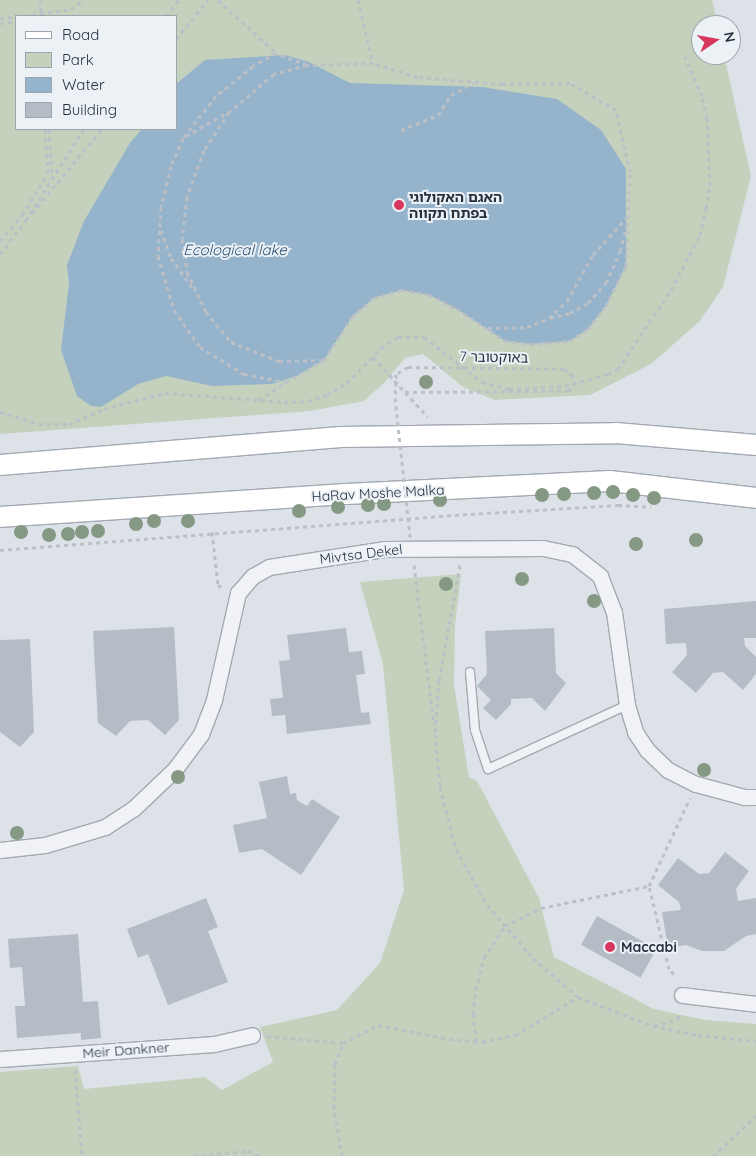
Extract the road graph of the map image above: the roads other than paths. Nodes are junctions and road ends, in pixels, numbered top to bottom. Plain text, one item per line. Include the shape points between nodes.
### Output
1 (756, 445) edge
2 (0, 465) edge
3 (756, 498) edge
4 (0, 517) edge
5 (470, 672) dead end
6 (626, 705) junction
7 (756, 797) edge
8 (0, 850) edge
9 (682, 995) road end
10 (756, 1004) edge
11 (252, 1035) road end
12 (0, 1060) edge

1 - 2 street via 616,432 341,436
3 - 4 street, HaRav Moshe Malka via 610,481 346,494
5 - 6 lane via 475,730 488,769
6 - 7 street, Mivtsa Dekel via 635,732 647,750 668,770 696,784 744,797
6 - 8 street, Mivtsa Dekel via 614,612 600,576 572,554 544,548 463,548 411,543 269,567 252,576 237,598 214,700 201,734 175,769 133,809 105,827 45,845
9 - 10 street
11 - 12 street, Meir Dankner via 214,1044

